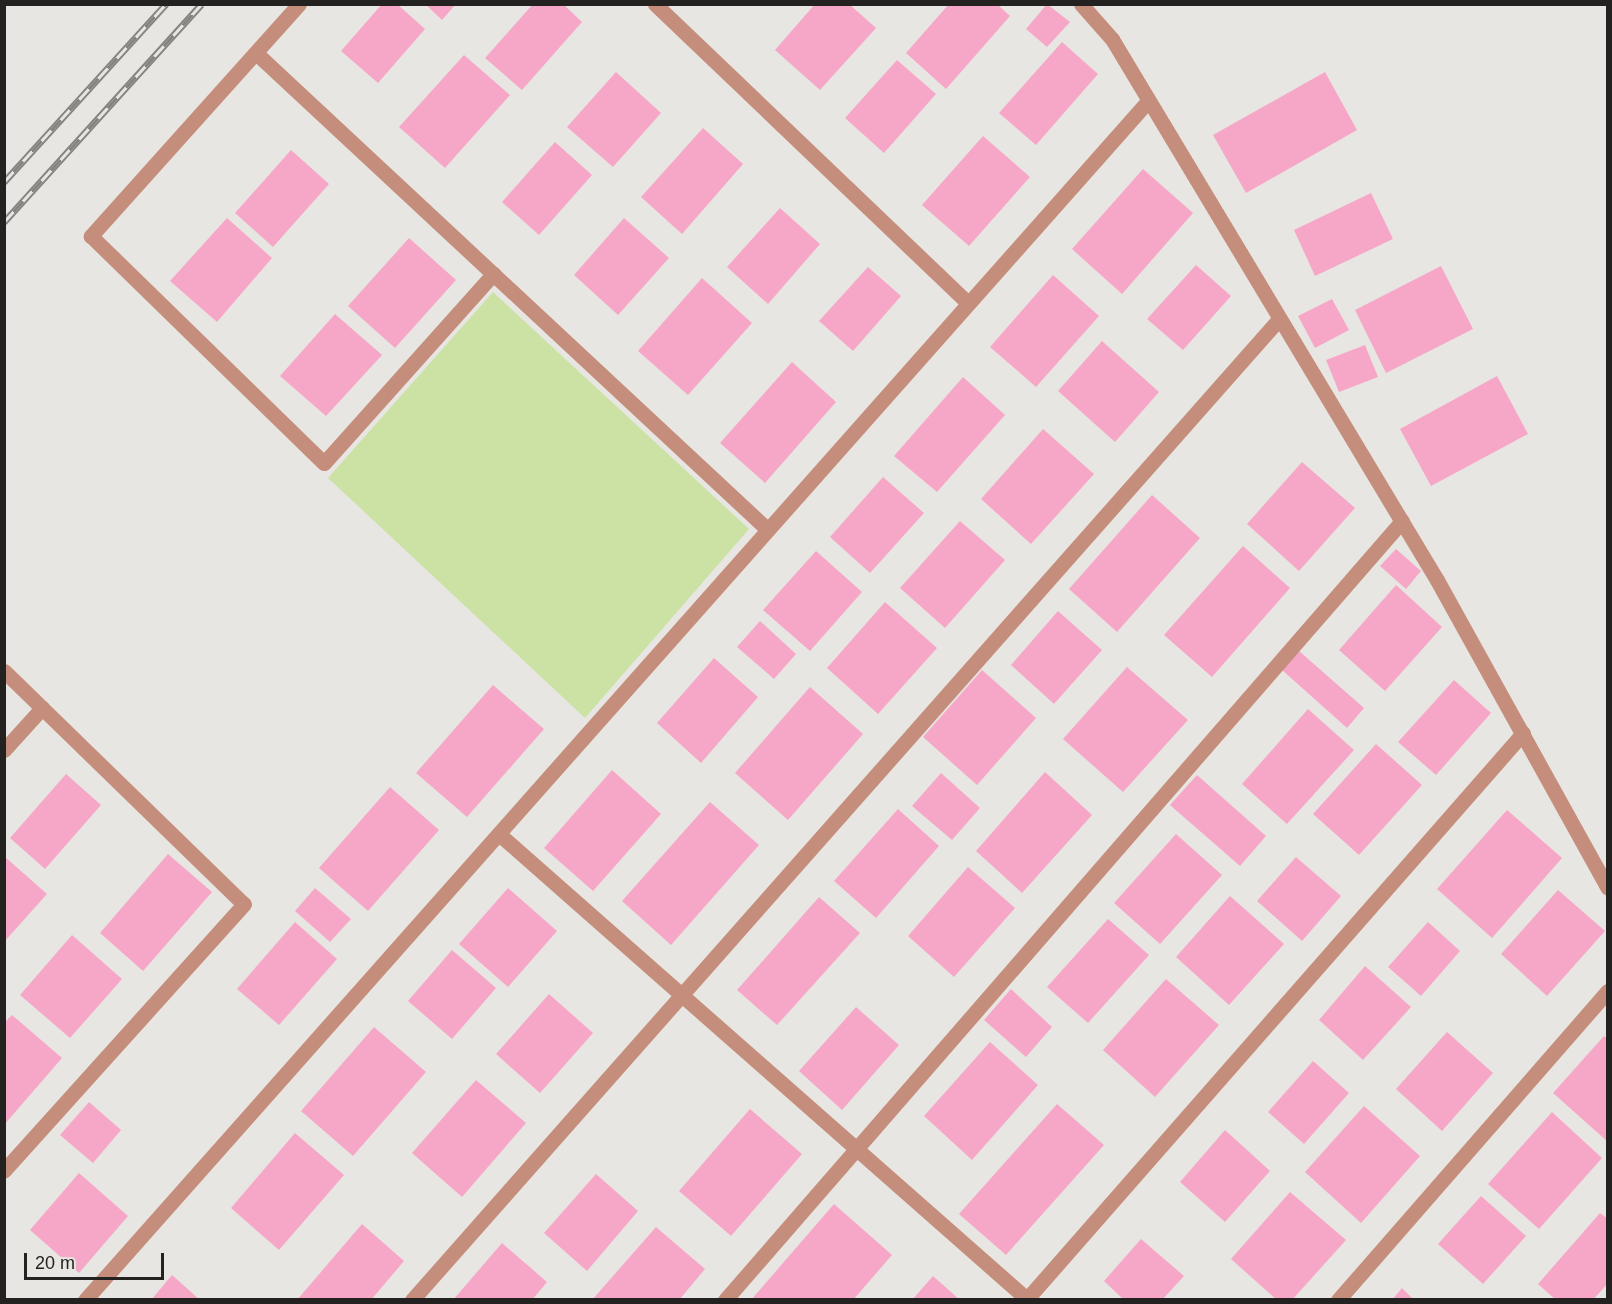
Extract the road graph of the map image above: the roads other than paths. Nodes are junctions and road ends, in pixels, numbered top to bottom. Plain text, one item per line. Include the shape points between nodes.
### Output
1 (299, 4) edge
2 (655, 4) edge
3 (1081, 4) edge
4 (256, 53) junction
5 (1148, 101) junction
6 (493, 274) junction
7 (968, 303) junction
8 (1280, 319) junction
9 (1402, 521) junction
10 (767, 529) junction
11 (4, 671) edge
12 (42, 708) junction
13 (1522, 733) junction
14 (4, 750) edge
15 (500, 836) junction
16 (1608, 888) edge
17 (1608, 992) edge
18 (681, 995) junction
19 (856, 1148) junction
20 (4, 1171) edge
21 (85, 1299) edge
22 (412, 1299) edge
23 (725, 1299) edge
24 (1027, 1299) edge
25 (1338, 1299) edge

1 - 4 street
2 - 7 street
3 - 5 street via 1112,39
4 - 6 street
4 - 6 street via 91,236 324,463
5 - 7 street
5 - 8 street
6 - 10 street
7 - 10 street
8 - 9 street
8 - 18 street
9 - 13 street
9 - 19 street
10 - 15 street
11 - 12 street
12 - 14 street
12 - 20 street via 244,904
13 - 16 street
13 - 24 street
15 - 18 street
15 - 21 street
17 - 25 street
18 - 19 street
18 - 22 street
19 - 23 street
19 - 24 street

